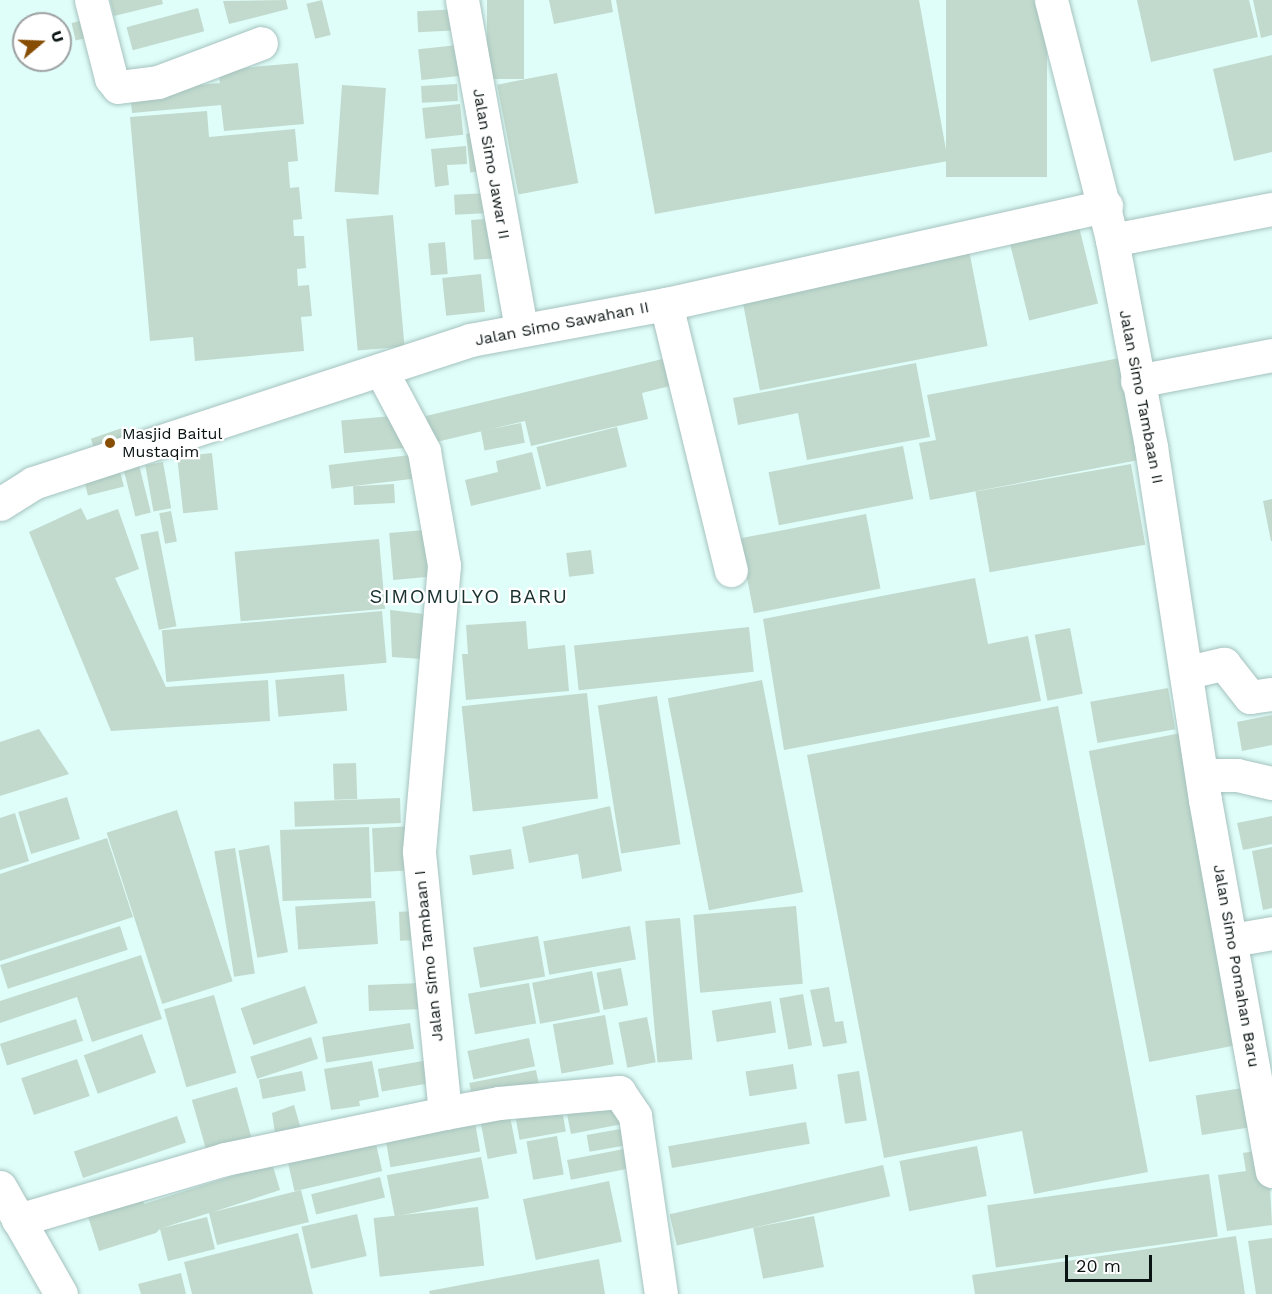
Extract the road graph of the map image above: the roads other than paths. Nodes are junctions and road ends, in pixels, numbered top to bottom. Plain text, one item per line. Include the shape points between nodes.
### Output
1 (91, 0) edge
2 (462, 0) edge
3 (1051, 0) edge
4 (261, 43) dead end
5 (1106, 206) junction
6 (1272, 208) edge
7 (1112, 240) junction
8 (666, 304) junction
9 (521, 328) junction
10 (1272, 355) edge
11 (382, 372) junction
12 (1137, 381) junction
13 (0, 504) edge
14 (730, 570) dead end
15 (1188, 672) junction
16 (1272, 694) edge
17 (1272, 783) edge
18 (1204, 788) junction
19 (1272, 933) edge
20 (1232, 940) junction
21 (445, 1113) junction
22 (1272, 1169) edge
23 (0, 1187) edge
24 (18, 1220) junction
25 (61, 1294) edge
26 (660, 1294) edge

1 - 4 street via 111,78 118,87 158,82
2 - 9 street, Jalan Simo Jawar II
3 - 5 street, Jalan Simo Tambaan II
5 - 7 street, Jalan Simo Tambaan II
5 - 8 street, Jalan Simo Sawahan II
6 - 7 street
7 - 12 street, Jalan Simo Tambaan II
8 - 9 street, Jalan Simo Sawahan II
8 - 14 street
9 - 11 street, Jalan Simo Sawahan II via 470,340
10 - 12 street
11 - 13 street, Jalan Simo Sawahan II via 33,483
11 - 21 street, Jalan Simo Tambaan I via 424,451 444,565 419,851
12 - 15 street, Jalan Simo Tambaan II
15 - 16 street via 1224,664 1250,697
15 - 18 street, Jalan Simo Tambaan II
17 - 18 street via 1237,775
18 - 20 street, Jalan Simo Pomahan Baru
19 - 20 street
20 - 22 street, Jalan Simo Pomahan Baru
21 - 24 street via 225,1159
21 - 26 street via 499,1103 619,1092 635,1116
23 - 24 street
24 - 25 street

